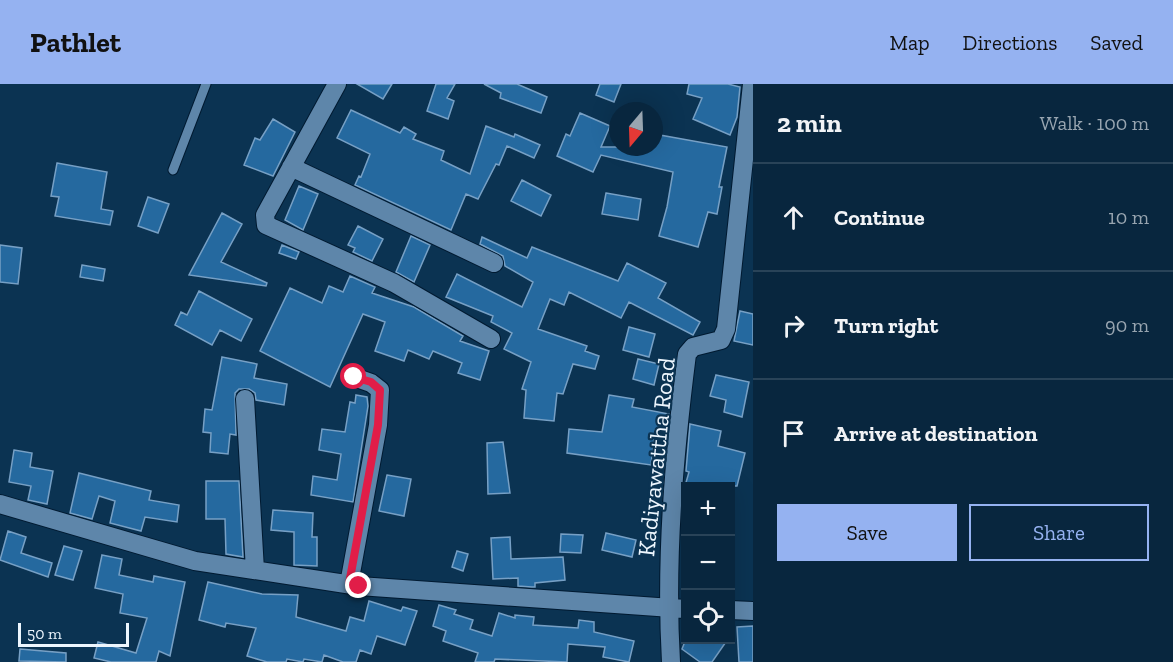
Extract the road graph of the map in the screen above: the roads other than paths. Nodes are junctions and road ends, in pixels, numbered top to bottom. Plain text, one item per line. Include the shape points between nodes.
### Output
1 (206, 84) edge
2 (337, 84) edge
3 (752, 84) edge
4 (291, 167) junction
5 (173, 170) dead end
6 (494, 263) dead end
7 (491, 339) dead end
8 (354, 377) dead end
9 (245, 399) dead end
10 (0, 504) edge
11 (255, 570) junction
12 (349, 584) junction
13 (677, 609) edge
14 (735, 610) edge
15 (753, 611) edge
16 (671, 662) edge

1 - 5 lane
2 - 4 street
3 - 13 street, Kadiyawattha Road via 726,329 721,340 693,347 687,354 673,486
4 - 6 street
4 - 7 street via 265,215 266,225 394,283
8 - 12 street via 371,382 380,390 378,425
9 - 11 street
10 - 11 street via 195,561
11 - 12 street
12 - 13 street
13 - 16 street
14 - 15 street

